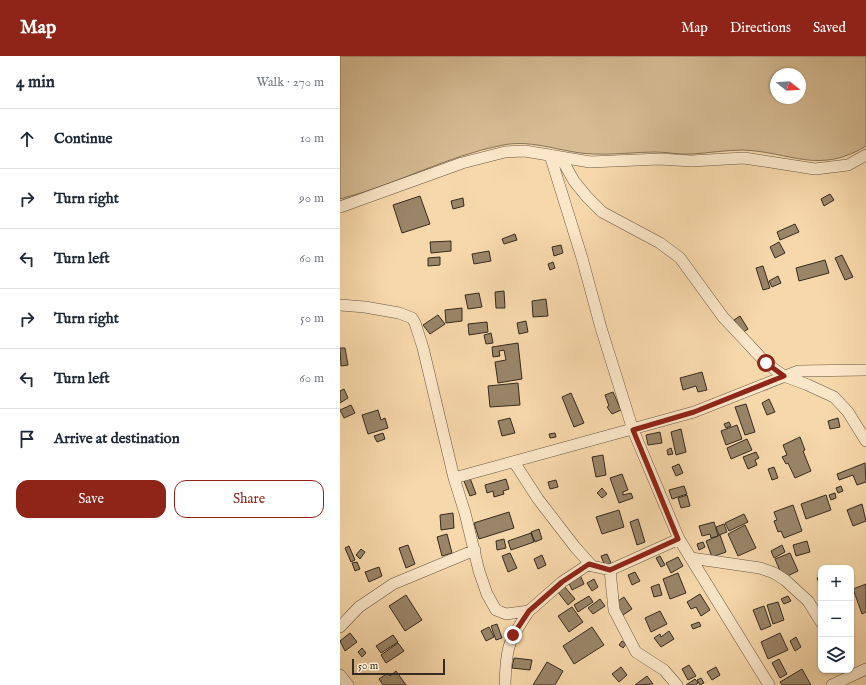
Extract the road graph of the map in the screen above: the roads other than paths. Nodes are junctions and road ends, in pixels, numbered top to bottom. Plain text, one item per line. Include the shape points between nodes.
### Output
1 (550, 155) junction
2 (866, 155) edge
3 (561, 158) junction
4 (340, 207) edge
5 (340, 305) edge
6 (866, 370) edge
7 (784, 376) junction
8 (633, 430) junction
9 (866, 441) edge
10 (514, 462) junction
11 (454, 478) junction
12 (678, 539) junction
13 (475, 550) junction
14 (691, 558) junction
15 (589, 564) junction
16 (610, 570) junction
17 (529, 611) junction
18 (818, 617) edge
19 (340, 627) edge
20 (866, 669) edge
21 (340, 675) edge
22 (845, 675) edge
23 (348, 685) edge
24 (506, 685) edge
25 (677, 685) edge
26 (769, 685) edge
27 (832, 685) edge
28 (858, 685) edge

1 - 3 street
1 - 4 street via 524,151 462,162
1 - 8 street via 582,258 600,328
2 - 3 street via 848,164 815,169 744,158 612,162
3 - 7 street via 574,181 602,212 660,243 680,258 723,317 766,363
5 - 11 street via 399,313 412,318 423,348
6 - 7 street via 810,370
7 - 8 street via 694,412
7 - 9 street via 834,397 848,412
8 - 10 street via 558,448
8 - 12 street
10 - 11 street
10 - 15 street via 538,499
11 - 13 street
12 - 14 street
12 - 16 street
13 - 17 street via 487,594 496,610 506,614
13 - 19 street via 393,584 359,607
14 - 18 street via 760,568 774,573 808,601
14 - 26 street
15 - 16 street
15 - 17 street via 562,582
16 - 25 street via 614,610 636,652 664,670
17 - 24 street via 509,644 506,654
20 - 22 street
21 - 23 street
22 - 27 street
22 - 28 street

